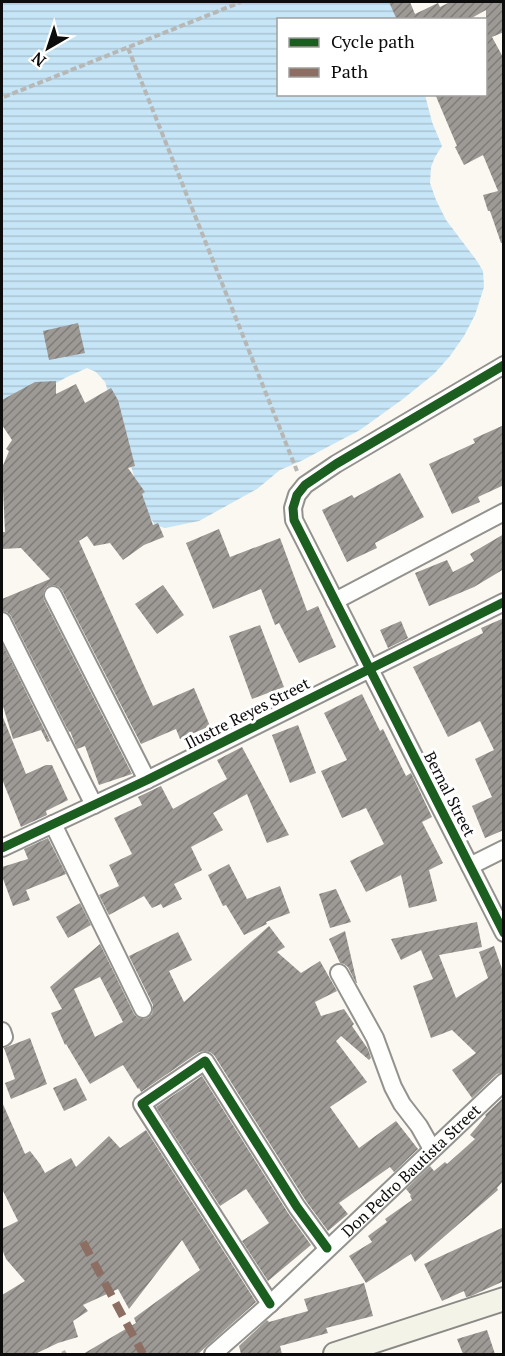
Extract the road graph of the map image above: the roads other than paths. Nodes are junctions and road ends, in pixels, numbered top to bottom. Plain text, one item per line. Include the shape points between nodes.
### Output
1 (504, 365) edge
2 (504, 512) edge
3 (53, 595) dead end
4 (335, 601) junction
5 (504, 602) edge
6 (2, 621) edge
7 (369, 668) junction
8 (147, 780) junction
9 (94, 805) junction
10 (53, 824) junction
11 (2, 848) edge
12 (504, 849) edge
13 (470, 866) junction
14 (504, 933) edge
15 (339, 972) dead end
16 (143, 1009) dead end
17 (2, 1031) edge
18 (2, 1038) edge
19 (504, 1082) edge
20 (432, 1149) junction
21 (327, 1248) junction
22 (504, 1299) edge
23 (270, 1304) junction
24 (213, 1354) edge
25 (335, 1354) edge

1 - 4 street, Bernal Street via 336,464 297,495 294,520
2 - 4 street
3 - 8 street
4 - 7 street, Bernal Street
5 - 7 street, Ilustre Reyes Street
6 - 9 street
7 - 8 street, Ilustre Reyes Street
7 - 13 street, Bernal Street
8 - 9 street, Ilustre Reyes Street
9 - 10 street, Ilustre Reyes Street
10 - 11 street, Ilustre Reyes Street
10 - 16 street
12 - 13 street
13 - 14 street, Bernal Street
15 - 20 street via 375,1038 393,1087
17 - 18 street
19 - 20 street, Don Pedro Bautista Street
20 - 21 street, Don Pedro Bautista Street
21 - 23 street, Don Pedro Bautista Street
21 - 23 street via 205,1061 142,1104
22 - 25 main road
23 - 24 street, Don Pedro Bautista Street

